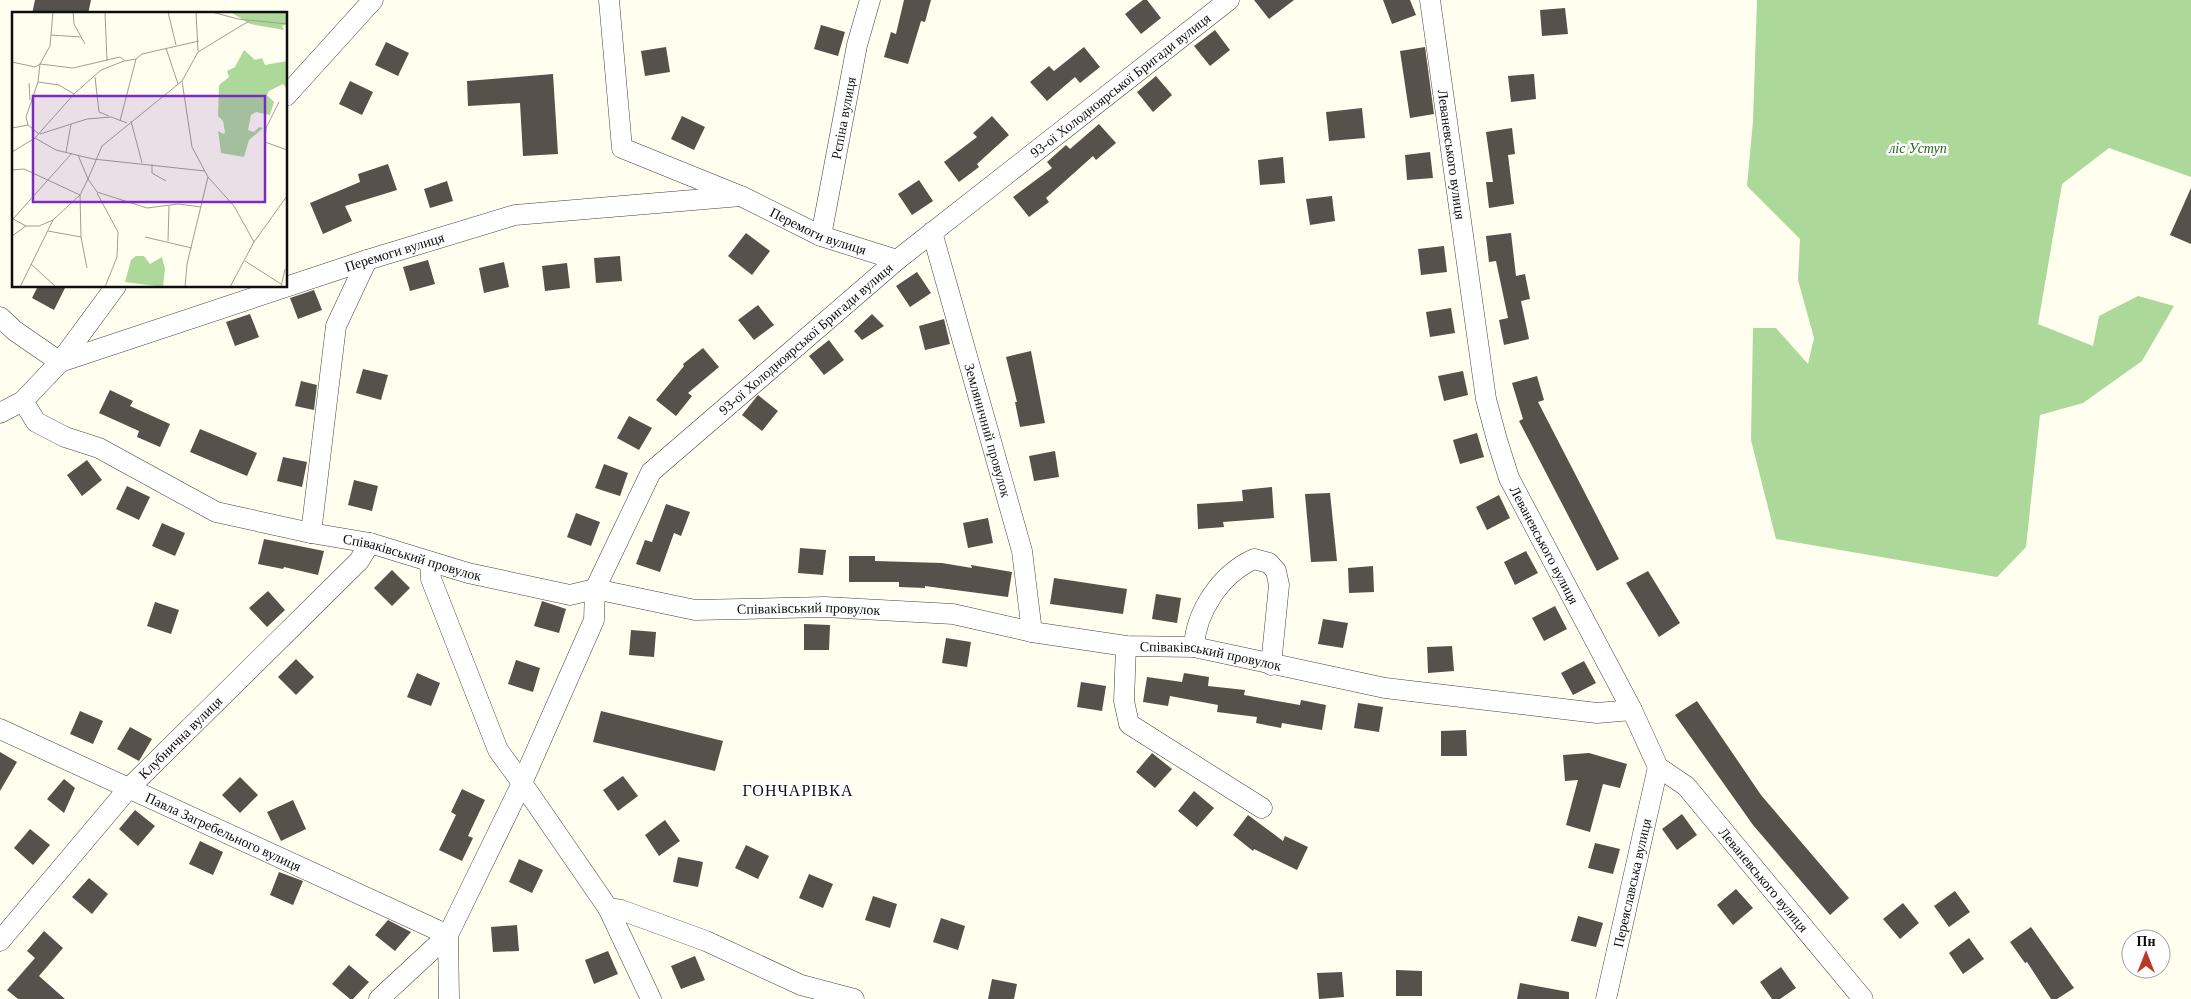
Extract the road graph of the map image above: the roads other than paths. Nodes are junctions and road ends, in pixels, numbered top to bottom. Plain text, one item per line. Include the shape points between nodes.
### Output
1 (373, 0) edge
2 (609, 0) edge
3 (870, 0) edge
4 (1229, 0) edge
5 (1430, 0) edge
6 (288, 94) edge
7 (741, 196) junction
8 (932, 232) junction
9 (821, 236) junction
10 (367, 260) junction
11 (897, 260) junction
12 (288, 286) edge
13 (115, 288) edge
14 (283, 288) edge
15 (0, 317) edge
16 (60, 362) junction
17 (23, 401) junction
18 (0, 413) edge
19 (311, 533) junction
20 (370, 543) junction
21 (430, 562) junction
22 (596, 589) junction
23 (1032, 632) junction
24 (1126, 646) junction
25 (1194, 647) junction
26 (1271, 665) junction
27 (1632, 710) junction
28 (0, 729) edge
29 (1658, 767) junction
30 (522, 783) junction
31 (128, 789) junction
32 (1262, 808) dead end
33 (608, 908) junction
34 (448, 935) junction
35 (0, 941) edge
36 (379, 999) edge
37 (449, 999) edge
38 (651, 999) edge
39 (854, 999) edge
40 (1606, 999) edge
41 (1863, 999) edge

1 - 6 street
2 - 7 street, Перемоги вулиця via 622,148
3 - 9 street, Рєпіна вулиця via 857,44
4 - 8 street, 93-ої Холодноярської Бригади вулиця
5 - 27 street, Леваневського вулиця via 1486,399 1497,440 1509,478
7 - 9 street, Перемоги вулиця
7 - 10 street, Перемоги вулиця via 515,215
8 - 11 street, 93-ої Холодноярської Бригади вулиця
8 - 23 street, Земляничний провулок via 1022,552
9 - 11 street, Перемоги вулиця
10 - 12 street, Перемоги вулиця
10 - 19 street via 336,326
11 - 22 street, 93-ої Холодноярської Бригади вулиця via 651,472
13 - 16 street, Перемоги вулиця
14 - 16 street, Перемоги вулиця
15 - 16 street
16 - 17 street, Перемоги вулиця
17 - 18 street, Перемоги вулиця
17 - 19 street, Співаківський провулок via 36,422 65,437 99,448 216,512
19 - 20 street, Співаківський провулок
20 - 21 street, Співаківський провулок
20 - 31 street, Клубнична вулиця via 359,561
21 - 22 street, Співаківський провулок via 570,595
21 - 30 street via 431,579 498,750
22 - 23 street, Співаківський провулок via 695,610 825,607 953,614
22 - 30 street, 93-ої Холодноярської Бригади вулиця via 594,620
23 - 24 street, Співаківський провулок
24 - 25 street, Співаківський провулок
24 - 32 street via 1124,701 1129,724
25 - 26 street, Співаківський провулок
25 - 26 street via 1202,616 1219,586 1230,573 1254,559 1268,563 1276,571 1279,585
26 - 27 street, Співаківський провулок via 1385,688 1597,713
27 - 29 street, Леваневського вулиця
28 - 31 street, Павла Загребельного вулиця
29 - 40 street, Переяславська вулиця
29 - 41 street, Леваневського вулиця via 1686,786
30 - 33 street
30 - 34 street, 93-ої Холодноярської Бригади вулиця
31 - 34 street, Павла Загребельного вулиця
31 - 35 street, Клубнична вулиця
33 - 38 street
33 - 39 street via 706,941 801,985
34 - 36 street, 93-ої Холодноярської Бригади вулиця
34 - 37 street

